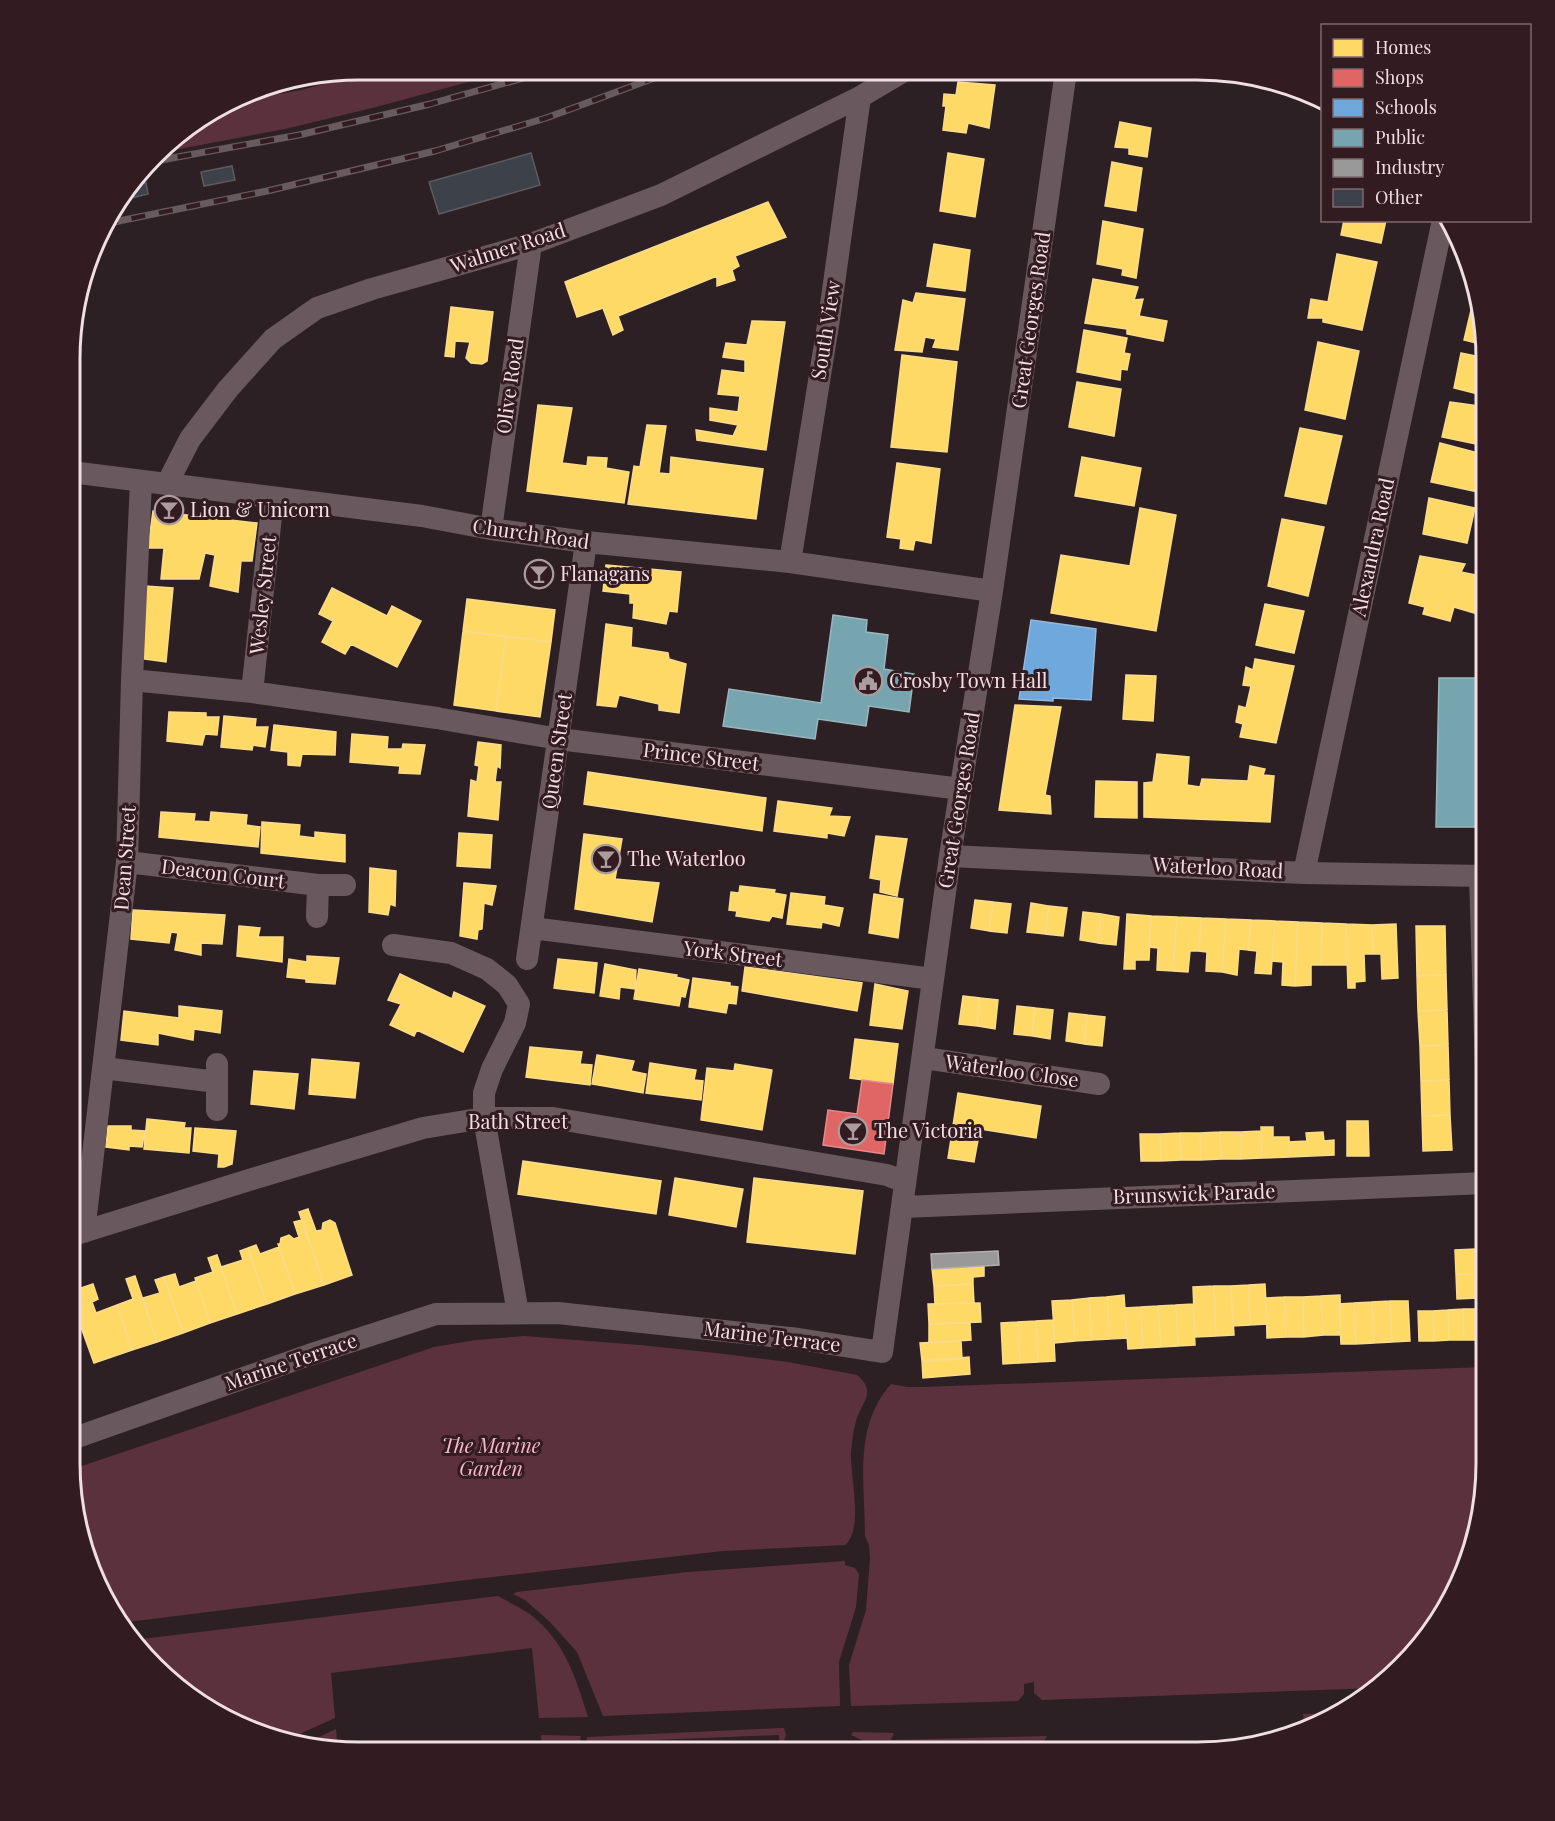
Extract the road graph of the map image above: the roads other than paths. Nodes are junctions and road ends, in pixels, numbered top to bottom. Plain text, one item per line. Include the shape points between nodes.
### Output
1 (889, 80) edge
2 (1065, 80) edge
3 (860, 97) junction
4 (1442, 226) edge
5 (531, 244) junction
6 (80, 473) edge
7 (141, 481) junction
8 (167, 484) junction
9 (273, 498) junction
10 (490, 529) junction
11 (586, 542) junction
12 (790, 562) junction
13 (992, 591) junction
14 (132, 680) junction
15 (252, 692) junction
16 (558, 739) junction
17 (961, 789) junction
18 (950, 856) junction
19 (127, 862) junction
20 (1304, 873) junction
21 (1476, 876) edge
22 (318, 885) junction
23 (345, 885) dead end
24 (317, 917) dead end
25 (532, 928) junction
26 (393, 945) dead end
27 (527, 959) dead end
28 (933, 979) junction
29 (924, 1058) junction
30 (103, 1068) junction
31 (1100, 1084) dead end
32 (218, 1110) dead end
33 (484, 1118) junction
34 (905, 1182) junction
35 (1476, 1183) edge
36 (903, 1207) junction
37 (80, 1215) edge
38 (80, 1233) edge
39 (518, 1313) junction
40 (882, 1352) joint
41 (80, 1436) edge

1 - 3 street, Walmer Road
2 - 13 street, Great Georges Road
3 - 5 street, Walmer Road via 661,195
3 - 12 street, South View
4 - 20 street, Alexandra Road
5 - 8 street, Walmer Road via 317,308 273,339 228,388 190,439
5 - 10 street, Olive Road
6 - 7 street, Church Road
7 - 8 street, Church Road
7 - 14 street, Dean Street
8 - 9 street, Church Road
9 - 10 street, Church Road via 422,516
9 - 15 street, Wesley Street
10 - 11 street, Church Road
11 - 12 street, Church Road
11 - 16 street, Queen Street
12 - 13 street, Church Road
13 - 17 street, Great Georges Road
14 - 15 street
14 - 19 street, Dean Street
15 - 16 street, Prince Street
16 - 17 street, Prince Street
16 - 25 street, Queen Street
17 - 18 street, Great Georges Road
18 - 20 street, Waterloo Road
18 - 28 street, Great Georges Road
19 - 22 street, Deacon Court
19 - 30 street, Dean Street
20 - 21 street, Waterloo Road
22 - 23 street, Deacon Court
22 - 24 street
25 - 27 street, Queen Street
25 - 28 street, York Street
26 - 33 street via 451,953 486,969 507,985 519,1004 515,1023 484,1093
28 - 29 street, Great Georges Road
29 - 31 street, Waterloo Close
29 - 34 street, Great Georges Road
30 - 32 street via 217,1073
30 - 37 street, Dean Street
33 - 34 street, Bath Street via 553,1118
33 - 38 street, Bath Street via 423,1128
33 - 39 street
34 - 36 street, Great Georges Road
35 - 36 street, Brunswick Parade
36 - 40 street, Great Georges Road
39 - 40 street, Marine Terrace via 644,1322
39 - 41 street, Marine Terrace via 436,1314 309,1354

